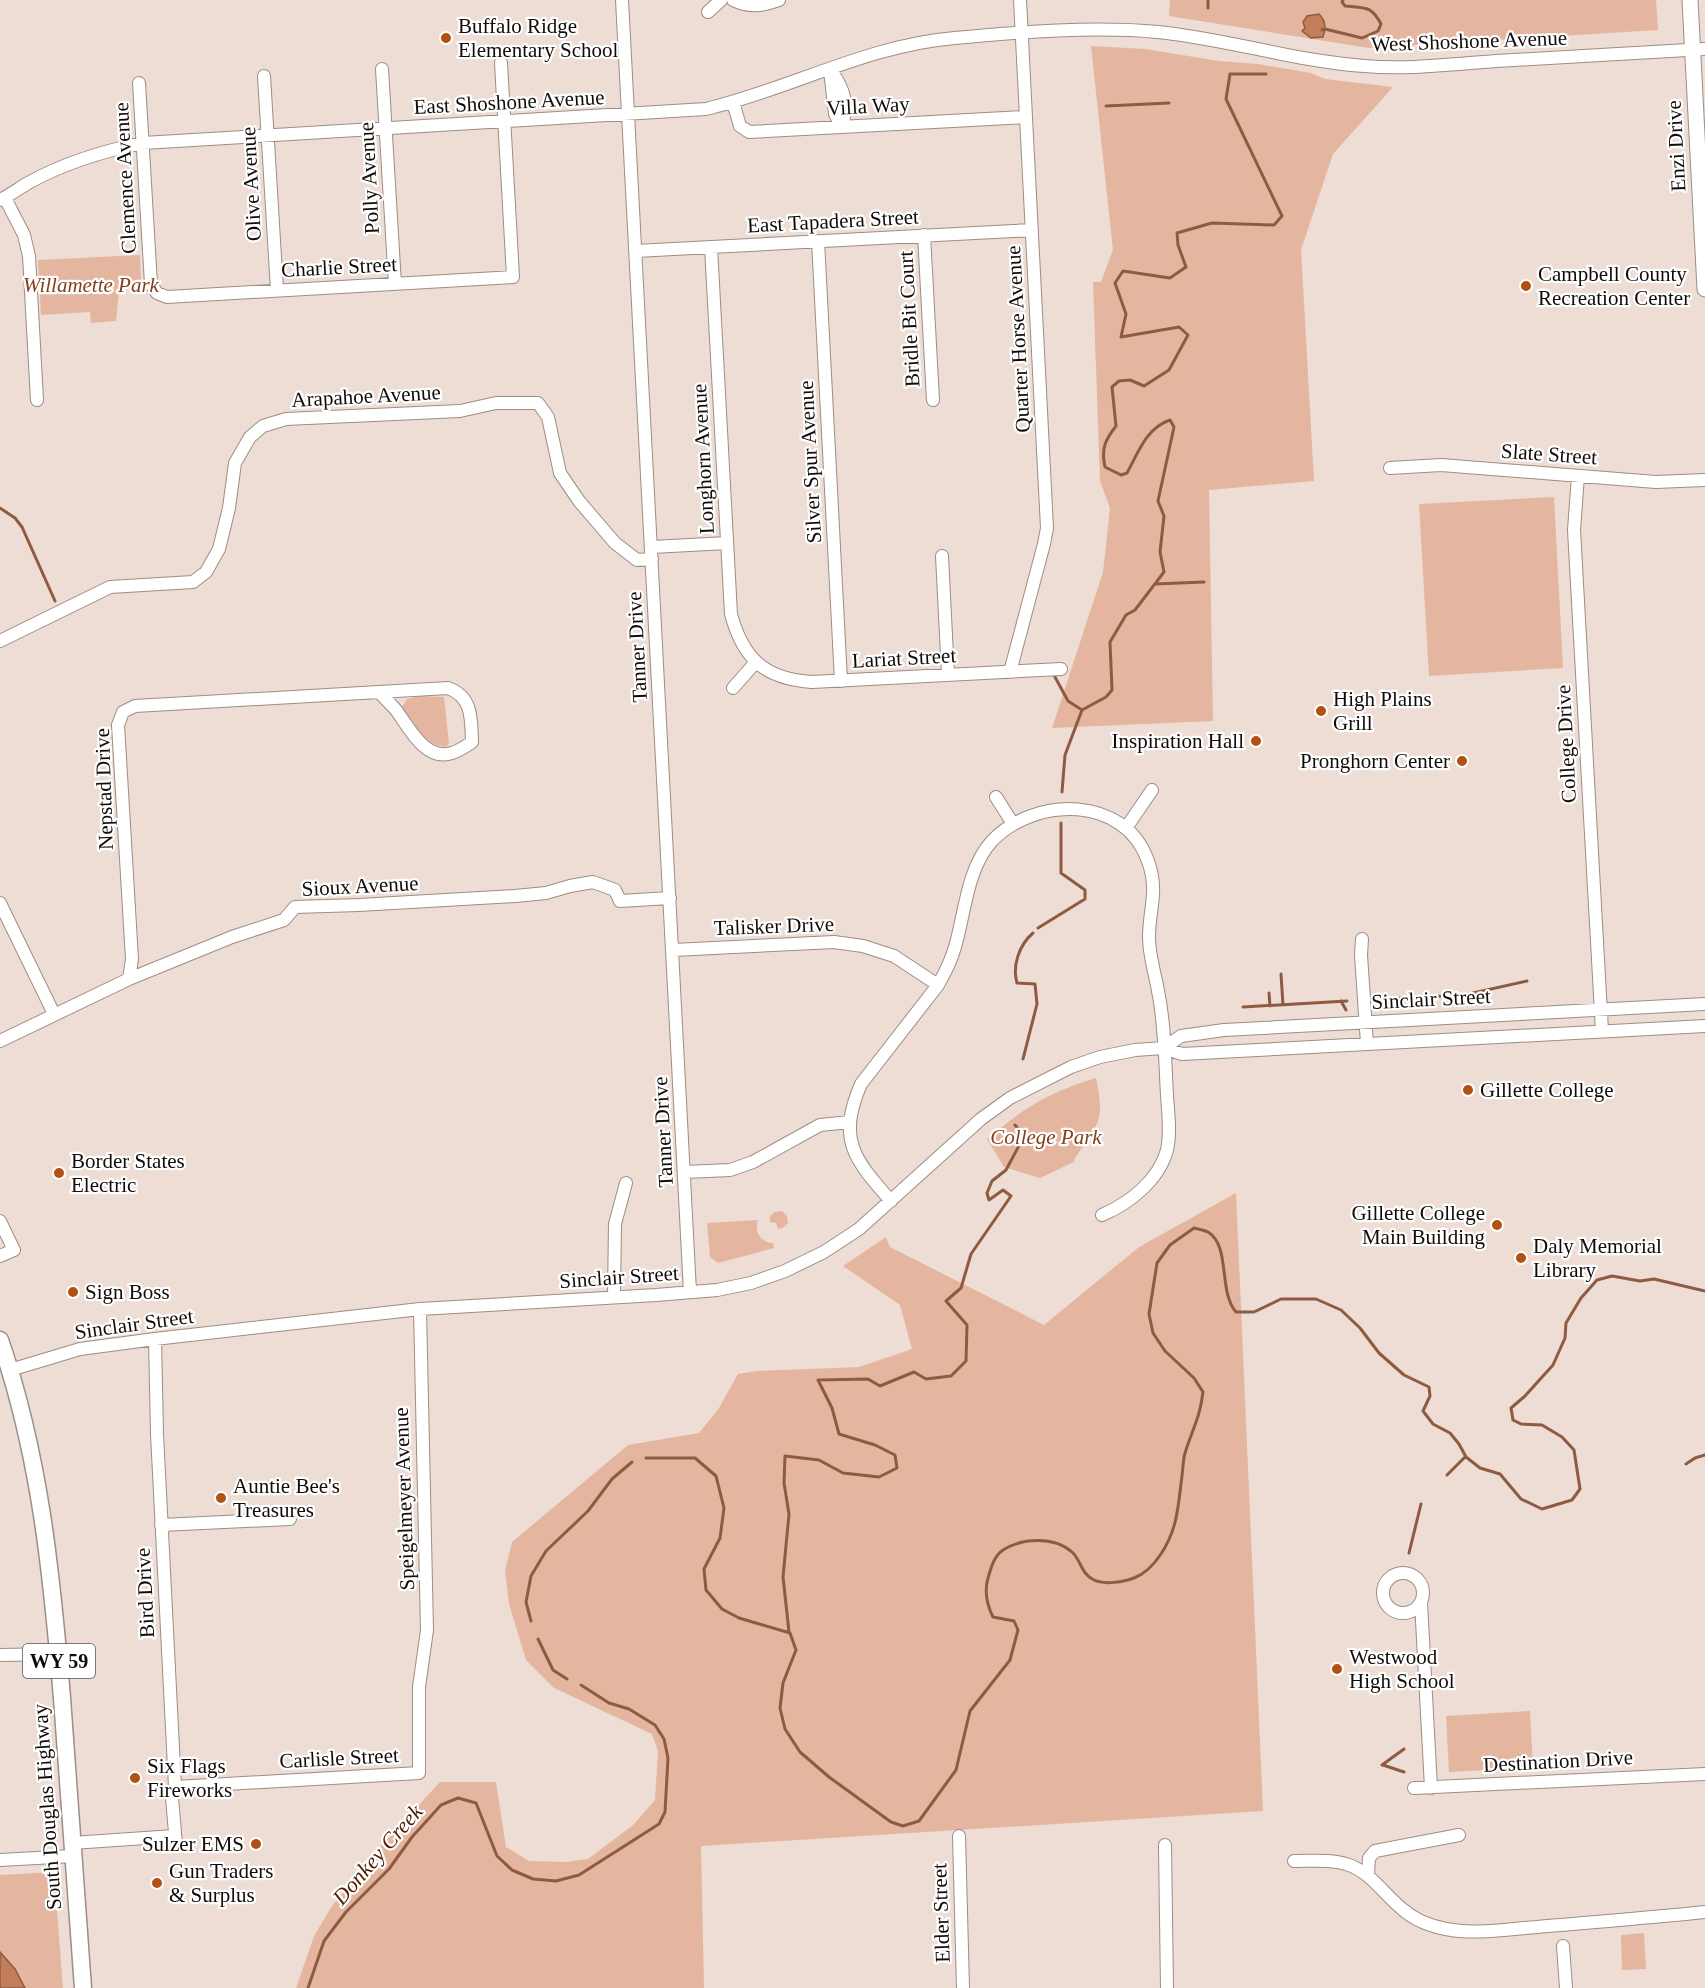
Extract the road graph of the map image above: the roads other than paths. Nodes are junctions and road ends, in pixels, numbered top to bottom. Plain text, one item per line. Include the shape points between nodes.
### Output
1 (622, 0) edge
2 (721, 0) edge
3 (733, 0) edge
4 (779, 0) edge
5 (1020, 0) edge
6 (1690, 0) edge
7 (708, 12) dead end
8 (1021, 34) junction
9 (1699, 49) edge
10 (501, 63) dead end
11 (382, 69) dead end
12 (830, 69) junction
13 (264, 76) dead end
14 (140, 83) dead end
15 (733, 102) junction
16 (628, 115) junction
17 (1025, 117) junction
18 (504, 122) junction
19 (842, 127) junction
20 (386, 128) junction
21 (267, 134) junction
22 (143, 143) junction
23 (2, 199) edge
24 (1032, 230) junction
25 (924, 235) junction
26 (818, 241) junction
27 (711, 247) junction
28 (636, 251) junction
29 (395, 284) junction
30 (1705, 289) edge
31 (277, 290) junction
32 (167, 297) joint
33 (37, 400) dead end
34 (933, 400) dead end
35 (1390, 468) dead end
36 (1578, 476) junction
37 (1705, 480) edge
38 (727, 543) junction
39 (652, 553) junction
40 (942, 556) dead end
41 (0, 641) edge
42 (755, 663) junction
43 (1061, 669) dead end
44 (1010, 672) junction
45 (948, 675) junction
46 (841, 681) junction
47 (733, 687) dead end
48 (380, 693) junction
49 (1152, 790) dead end
50 (996, 797) dead end
51 (1013, 824) junction
52 (1126, 828) junction
53 (670, 898) junction
54 (0, 903) edge
55 (1362, 939) dead end
56 (673, 950) junction
57 (129, 979) junction
58 (938, 984) junction
59 (1705, 1004) edge
60 (1600, 1010) junction
61 (54, 1014) junction
62 (1366, 1022) junction
63 (1705, 1026) edge
64 (1602, 1031) junction
65 (0, 1041) edge
66 (1367, 1044) junction
67 (1164, 1047) junction
68 (850, 1122) junction
69 (685, 1172) junction
70 (626, 1183) dead end
71 (891, 1201) junction
72 (1102, 1215) dead end
73 (0, 1221) edge
74 (0, 1256) edge
75 (690, 1292) junction
76 (614, 1297) junction
77 (420, 1309) junction
78 (155, 1339) junction
79 (0, 1340) edge
80 (10, 1370) junction
81 (290, 1519) dead end
82 (161, 1525) junction
83 (1421, 1602) dead end
84 (58, 1654) junction
85 (0, 1655) edge
86 (419, 1686) joint
87 (1705, 1774) edge
88 (175, 1787) junction
89 (1414, 1788) dead end
90 (1431, 1788) junction
91 (1459, 1835) dead end
92 (959, 1836) dead end
93 (1165, 1845) dead end
94 (73, 1849) junction
95 (0, 1860) edge
96 (1294, 1861) dead end
97 (1368, 1875) junction
98 (1705, 1912) edge
99 (1563, 1946) dead end
100 (83, 1988) edge
101 (963, 1988) edge
102 (1167, 1988) edge
103 (1566, 1988) edge

1 - 16 street, Tanner Drive
2 - 7 street
3 - 4 street via 744,6
5 - 8 street, Quarter Horse Avenue
6 - 9 main road, Enzi Drive
8 - 9 street, West Shoshone Avenue via 1088,30 1161,32 1337,63 1399,67
8 - 12 street, East Shoshone Avenue via 914,43
8 - 17 street, Quarter Horse Avenue
9 - 30 main road, Enzi Drive
10 - 18 street
11 - 20 street, Polly Avenue
12 - 15 street, East Shoshone Avenue
12 - 19 street via 835,114
13 - 21 street, Olive Avenue
14 - 22 street, Clemence Avenue
15 - 16 street, East Shoshone Avenue
15 - 19 street, Villa Way via 740,126 749,132
16 - 18 street, East Shoshone Avenue
16 - 28 street, Tanner Drive
17 - 19 street, Villa Way
17 - 24 street, Quarter Horse Avenue
18 - 20 street, East Shoshone Avenue
18 - 29 street, Charlie Street via 513,277
20 - 21 street, East Shoshone Avenue
20 - 29 street, Polly Avenue
21 - 22 street, East Shoshone Avenue
21 - 31 street, Olive Avenue
22 - 23 street, East Shoshone Avenue via 86,157
22 - 32 street, Clemence Avenue via 151,284 157,293
23 - 33 street via 24,235 29,256
24 - 25 street, East Tapadera Street
24 - 44 street, Quarter Horse Avenue via 1047,528
25 - 26 street, East Tapadera Street
25 - 34 street, Bridle Bit Court
26 - 27 street, East Tapadera Street
26 - 46 street, Silver Spur Avenue
27 - 28 street, East Tapadera Street
27 - 38 street, Longhorn Avenue
28 - 39 street, Tanner Drive
29 - 31 street, Charlie Street
31 - 32 street, Charlie Street
35 - 36 street, Slate Street via 1441,465
36 - 37 street, Slate Street via 1656,482
36 - 60 street, College Drive via 1574,530
38 - 39 street
38 - 42 street, Longhorn Avenue via 731,614 744,649
39 - 41 street, Arapahoe Avenue via 637,560 615,543 579,501 560,473 548,417 538,403 496,403 460,411 286,419 262,426 250,437 235,463 219,549 206,572 193,582 111,587
39 - 53 street, Tanner Drive
40 - 45 street
42 - 46 street, Lariat Street via 792,681
42 - 47 street
43 - 44 street, Lariat Street
44 - 45 street, Lariat Street
45 - 46 street, Lariat Street
48 - 48 street, Nepstad Drive via 448,688 458,692 468,704 472,742 450,754 426,748
48 - 57 street, Nepstad Drive via 135,706 123,712 118,725 131,948
49 - 52 street
50 - 51 street
51 - 52 street via 1029,815 1072,808 1095,812
51 - 58 street via 992,842 979,861 955,947
52 - 67 street via 1148,859 1153,880 1150,957 1159,993
53 - 56 street, Tanner Drive
53 - 57 street, Sioux Avenue via 620,901 615,890 593,882 515,896 295,907 284,920
54 - 61 street
55 - 62 street
56 - 58 street, Talisker Drive via 834,942 894,956
56 - 69 street, Tanner Drive
57 - 61 street, Sioux Avenue
58 - 68 street via 861,1084
59 - 60 street, Sinclair Street
60 - 62 street, Sinclair Street
60 - 64 street, College Drive
61 - 65 street, Sioux Avenue
62 - 66 street
62 - 67 street, Sinclair Street via 1224,1030 1181,1036
63 - 64 street, Sinclair Street
64 - 66 street, Sinclair Street
66 - 67 street, Sinclair Street via 1182,1054
67 - 71 street, Sinclair Street via 1100,1057 1010,1098 981,1119
67 - 72 street via 1167,1149 1147,1184 1122,1207
68 - 69 street via 820,1125 753,1162 730,1170
68 - 71 street via 857,1160
69 - 75 street, Tanner Drive
70 - 76 street via 615,1224
71 - 75 street, Sinclair Street via 859,1229 785,1271 751,1283
73 - 74 street via 14,1250
75 - 76 street, Sinclair Street
76 - 77 street, Sinclair Street
77 - 78 street, Sinclair Street
77 - 86 street, Speigelmeyer Avenue via 427,1630
78 - 80 street, Sinclair Street via 80,1349
78 - 82 street, Bird Drive
79 - 80 highway, South Douglas Highway / WY 59
80 - 84 highway, South Douglas Highway / WY 59 via 43,1514
81 - 82 street
82 - 88 street, Bird Drive
83 - 90 street
84 - 85 street
84 - 94 highway, South Douglas Highway / WY 59
86 - 88 street, Carlisle Street via 420,1773
87 - 90 street, Destination Drive
88 - 94 street, Bird Drive via 171,1798 175,1840
89 - 90 street, Destination Drive
91 - 97 street via 1376,1851 1369,1858
92 - 101 street, Elder Street
93 - 102 street
94 - 95 street
94 - 100 highway, South Douglas Highway / WY 59
96 - 97 street via 1329,1861
97 - 98 street via 1402,1910 1446,1929 1467,1931
99 - 103 street

